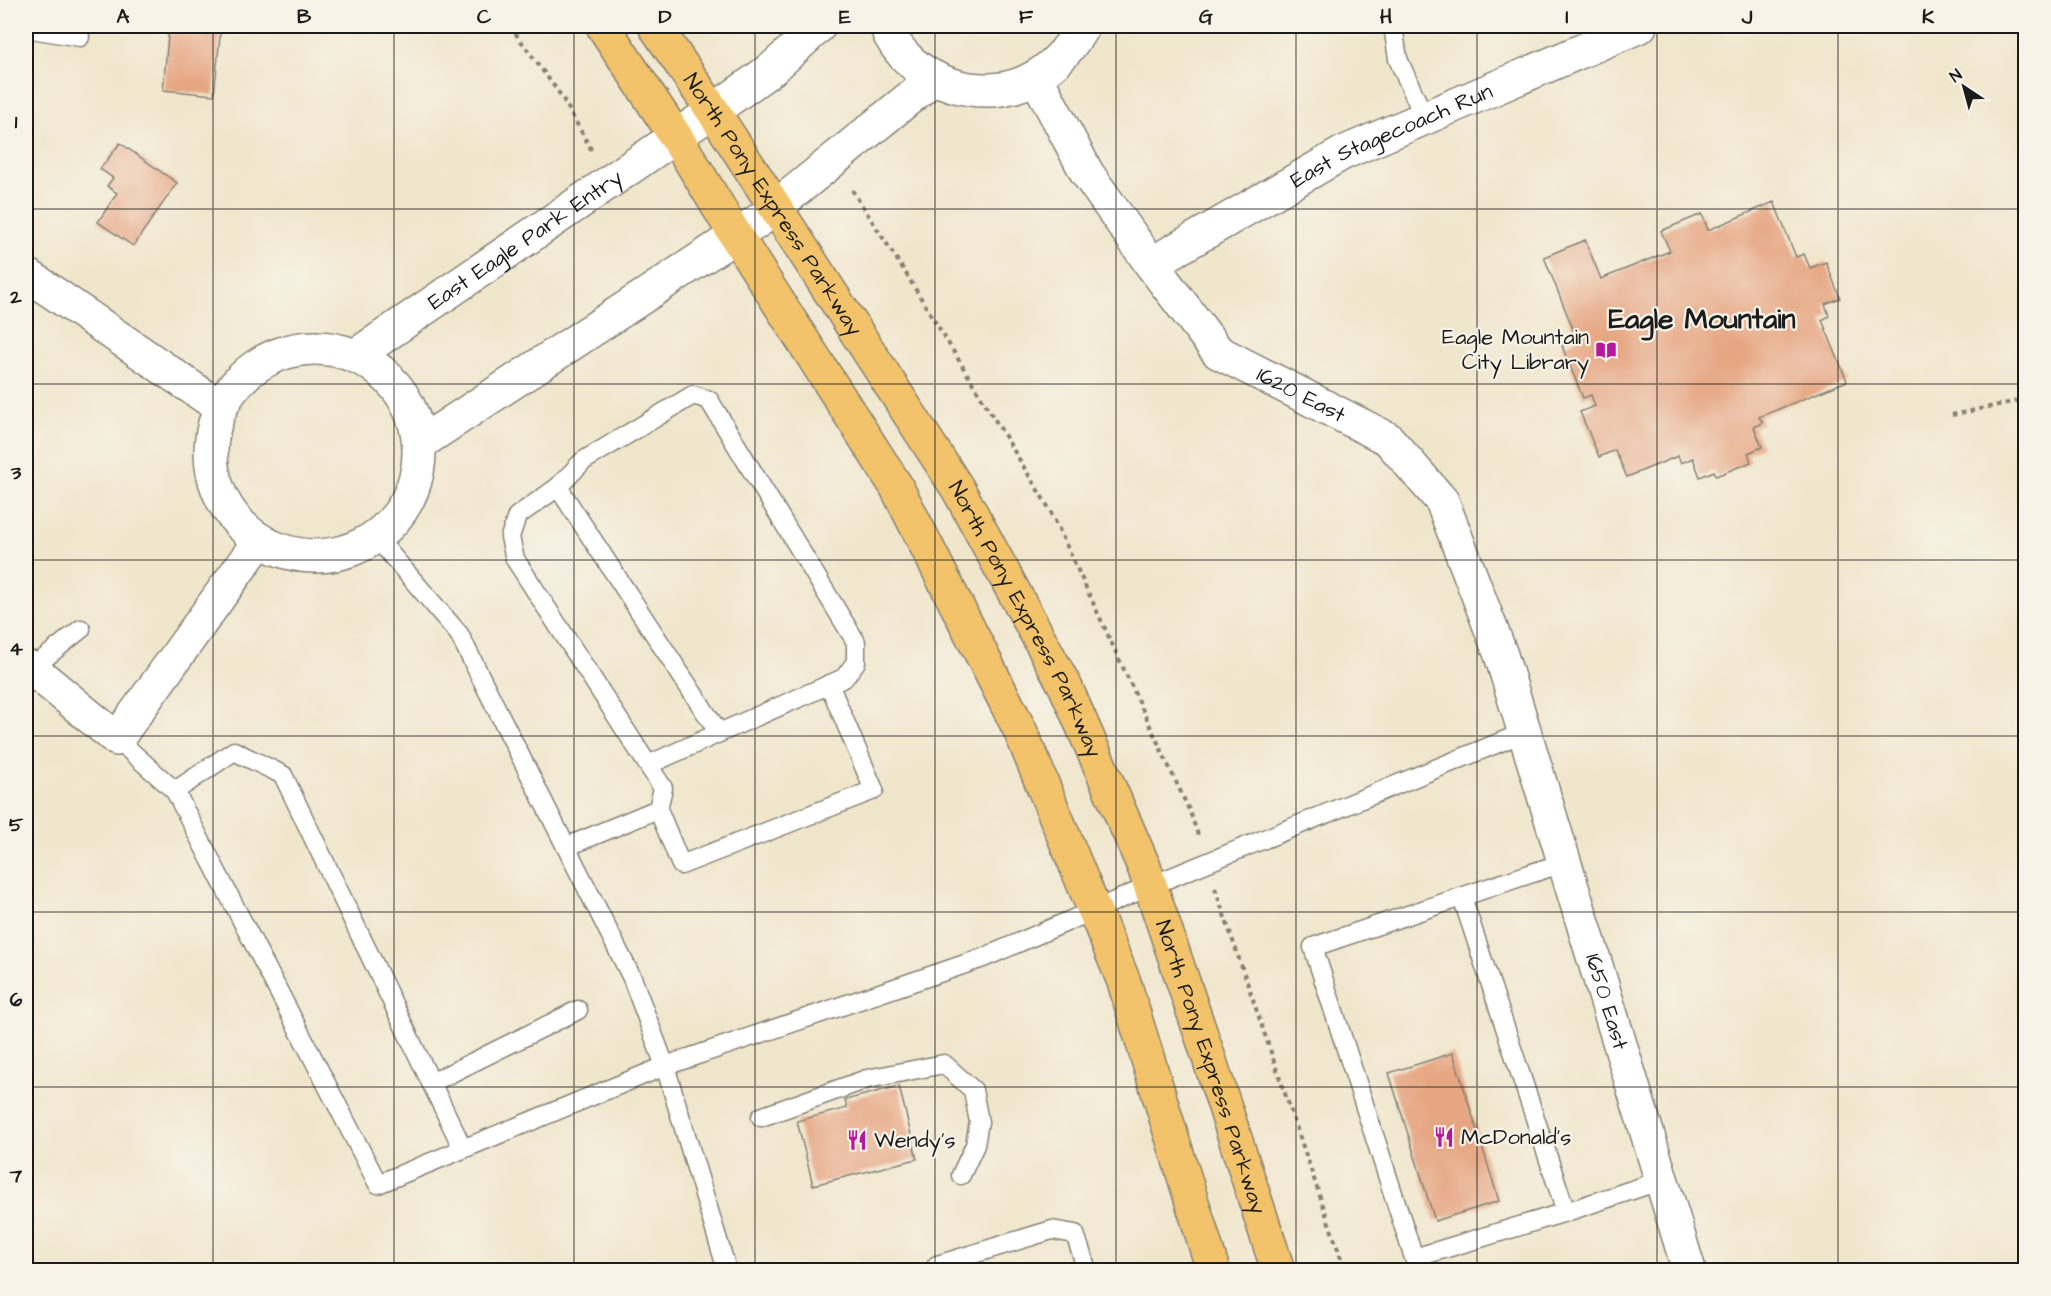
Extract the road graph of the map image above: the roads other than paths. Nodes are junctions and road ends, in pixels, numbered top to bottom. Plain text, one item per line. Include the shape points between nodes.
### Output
1 (603, 26) edge
2 (655, 26) edge
3 (819, 26) edge
4 (886, 26) edge
5 (1083, 26) edge
6 (1393, 26) edge
7 (1640, 26) edge
8 (26, 28) edge
9 (80, 36) dead end
10 (1036, 77) junction
11 (934, 78) junction
12 (1425, 119) junction
13 (695, 124) junction
14 (757, 221) junction
15 (1151, 264) junction
16 (26, 274) edge
17 (355, 356) junction
18 (220, 407) junction
19 (419, 444) junction
20 (558, 487) junction
21 (376, 537) junction
22 (260, 540) junction
23 (81, 629) dead end
24 (28, 671) edge
25 (829, 684) junction
26 (1525, 732) junction
27 (719, 733) junction
28 (117, 738) junction
29 (648, 765) junction
30 (175, 791) junction
31 (658, 809) junction
32 (567, 847) junction
33 (1565, 862) junction
34 (1150, 886) junction
35 (1462, 897) junction
36 (1094, 910) junction
37 (578, 1011) dead end
38 (665, 1066) junction
39 (431, 1083) junction
40 (760, 1117) dead end
41 (463, 1149) junction
42 (961, 1175) dead end
43 (1662, 1180) junction
44 (1566, 1212) junction
45 (727, 1270) edge
46 (934, 1270) edge
47 (1087, 1270) edge
48 (1214, 1270) edge
49 (1278, 1270) edge
50 (1689, 1270) edge

1 - 13 main road, North Pony Express Parkway
2 - 13 main road, North Pony Express Parkway
3 - 13 street, East Eagle Park Entry via 773,68
4 - 11 street via 908,60
5 - 10 street via 1064,55
6 - 12 lane via 1398,59
7 - 12 street, East Stagecoach Run
8 - 9 lane
10 - 11 street via 1012,87 985,90 959,88
10 - 15 street, 1620 East via 1087,173
11 - 14 street
12 - 15 street, East Stagecoach Run via 1343,153
13 - 14 main road, North Pony Express Parkway
13 - 14 main road, North Pony Express Parkway
13 - 17 street, East Eagle Park Entry
14 - 19 street
14 - 34 main road, North Pony Express Parkway via 958,489 1066,688
14 - 36 main road, North Pony Express Parkway via 1020,730
15 - 26 street, 1620 East via 1218,352 1388,439 1443,501 1501,655
16 - 18 street
17 - 18 street via 324,348 274,356 236,384
17 - 19 street via 382,372 402,394 412,414
18 - 22 street via 211,441 212,472 227,512
19 - 21 street via 412,490 397,516
20 - 25 lane via 583,461 693,395 708,400 856,642 856,662 844,678
20 - 27 lane
20 - 29 lane via 517,516 510,537 515,560
21 - 22 street via 346,552 319,556 291,554
21 - 32 lane via 459,634
22 - 28 street
23 - 24 lane
24 - 28 street
25 - 27 lane
25 - 31 lane via 874,790 681,865
26 - 33 street, 1650 East
26 - 34 lane
27 - 29 lane
28 - 30 lane
29 - 31 lane via 663,788
30 - 39 lane via 234,751 283,776
30 - 41 lane via 378,1184
31 - 32 lane
32 - 38 lane via 632,978
33 - 35 lane
33 - 43 street, 1650 East
34 - 36 lane
34 - 49 main road, North Pony Express Parkway
35 - 44 lane
35 - 44 lane via 1313,947 1414,1258
36 - 38 lane via 983,958
36 - 48 main road, North Pony Express Parkway via 1124,982
37 - 39 lane
38 - 41 lane
38 - 45 lane
39 - 41 lane
40 - 42 lane via 867,1079 944,1064 973,1090 979,1122 975,1145
43 - 44 lane
43 - 50 street, 1650 East
46 - 47 lane via 937,1265 1052,1230 1075,1234

